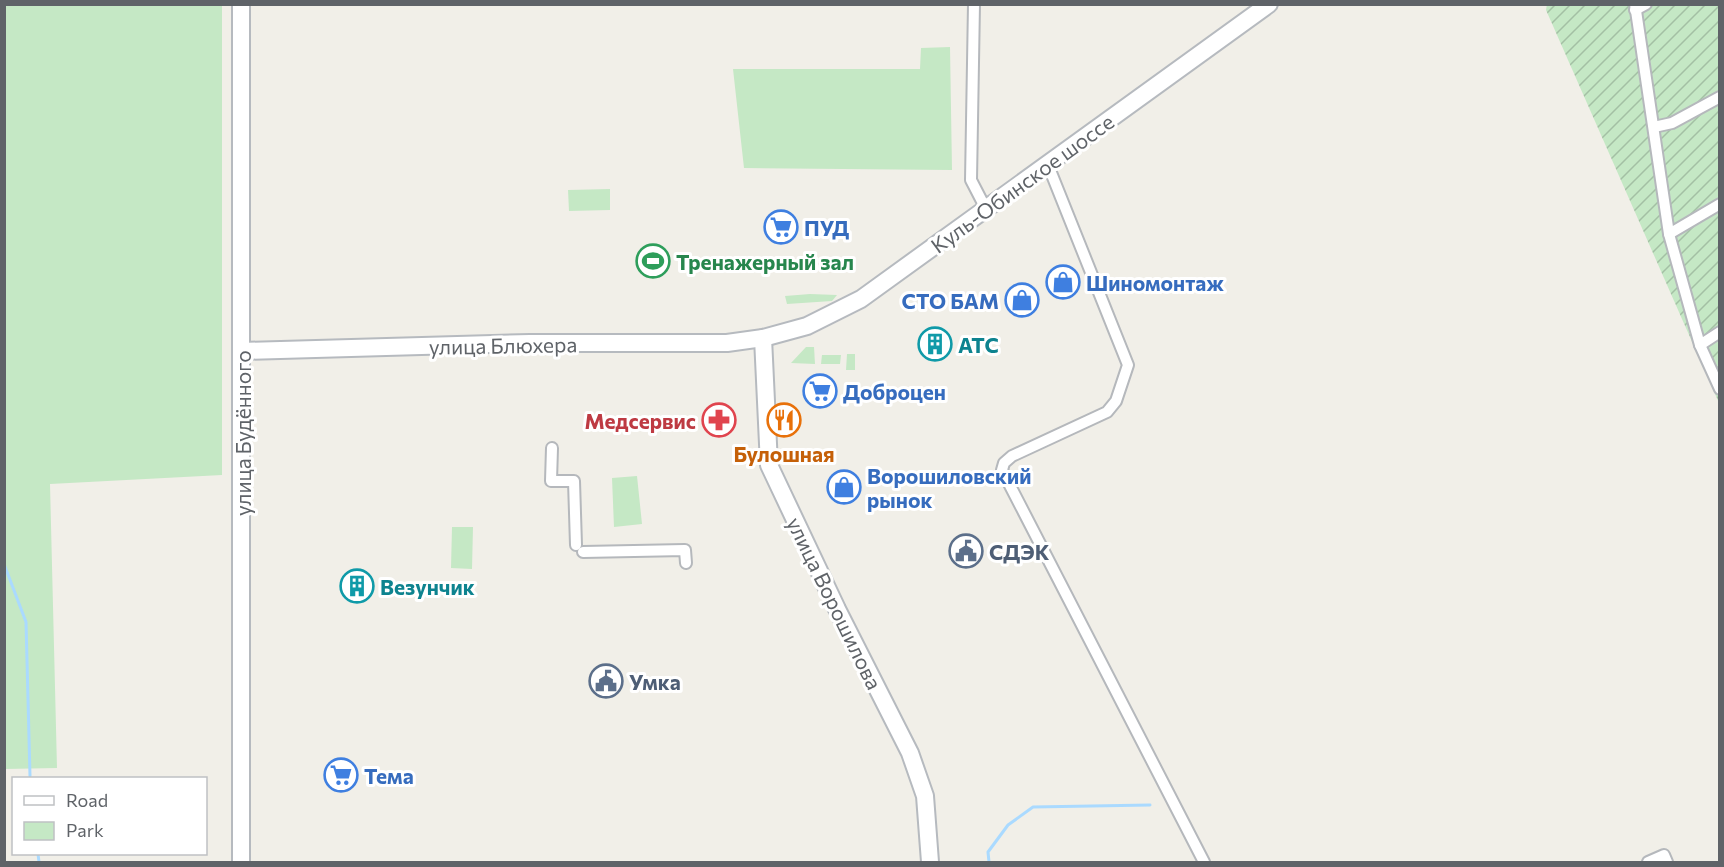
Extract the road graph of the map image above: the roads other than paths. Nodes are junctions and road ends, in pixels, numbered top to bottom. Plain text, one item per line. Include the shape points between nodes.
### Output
1 (241, 4) edge
2 (974, 4) edge
3 (1269, 4) edge
4 (1646, 4) edge
5 (1635, 7) edge
6 (1719, 97) edge
7 (1654, 127) junction
8 (1048, 165) junction
9 (1719, 204) edge
10 (986, 208) junction
11 (1669, 234) junction
12 (1719, 332) edge
13 (763, 338) junction
14 (1700, 345) junction
15 (242, 351) junction
16 (1719, 388) edge
17 (552, 448) dead end
18 (686, 563) dead end
19 (1665, 859) edge
20 (241, 862) edge
21 (930, 862) edge
22 (1204, 862) edge
23 (1648, 862) edge

1 - 15 main road, улица Будённого
2 - 10 street via 971,180
3 - 8 main road, Куль-Обинское шоссе
4 - 5 street
5 - 7 street
6 - 7 street via 1672,123
7 - 11 street
8 - 10 main road, Куль-Обинское шоссе
8 - 22 street via 1126,356 1126,376 1107,412 1012,456 1002,470
9 - 11 street
10 - 13 main road, Куль-Обинское шоссе via 861,299 807,326
11 - 14 street
12 - 14 street
13 - 15 main road, улица Блюхера via 716,343 530,343
13 - 21 main road, улица Ворошилова via 769,465 910,753 925,796
14 - 16 street
15 - 20 main road, улица Будённого
17 - 18 street via 551,481 574,481 580,548 684,550
19 - 23 street

